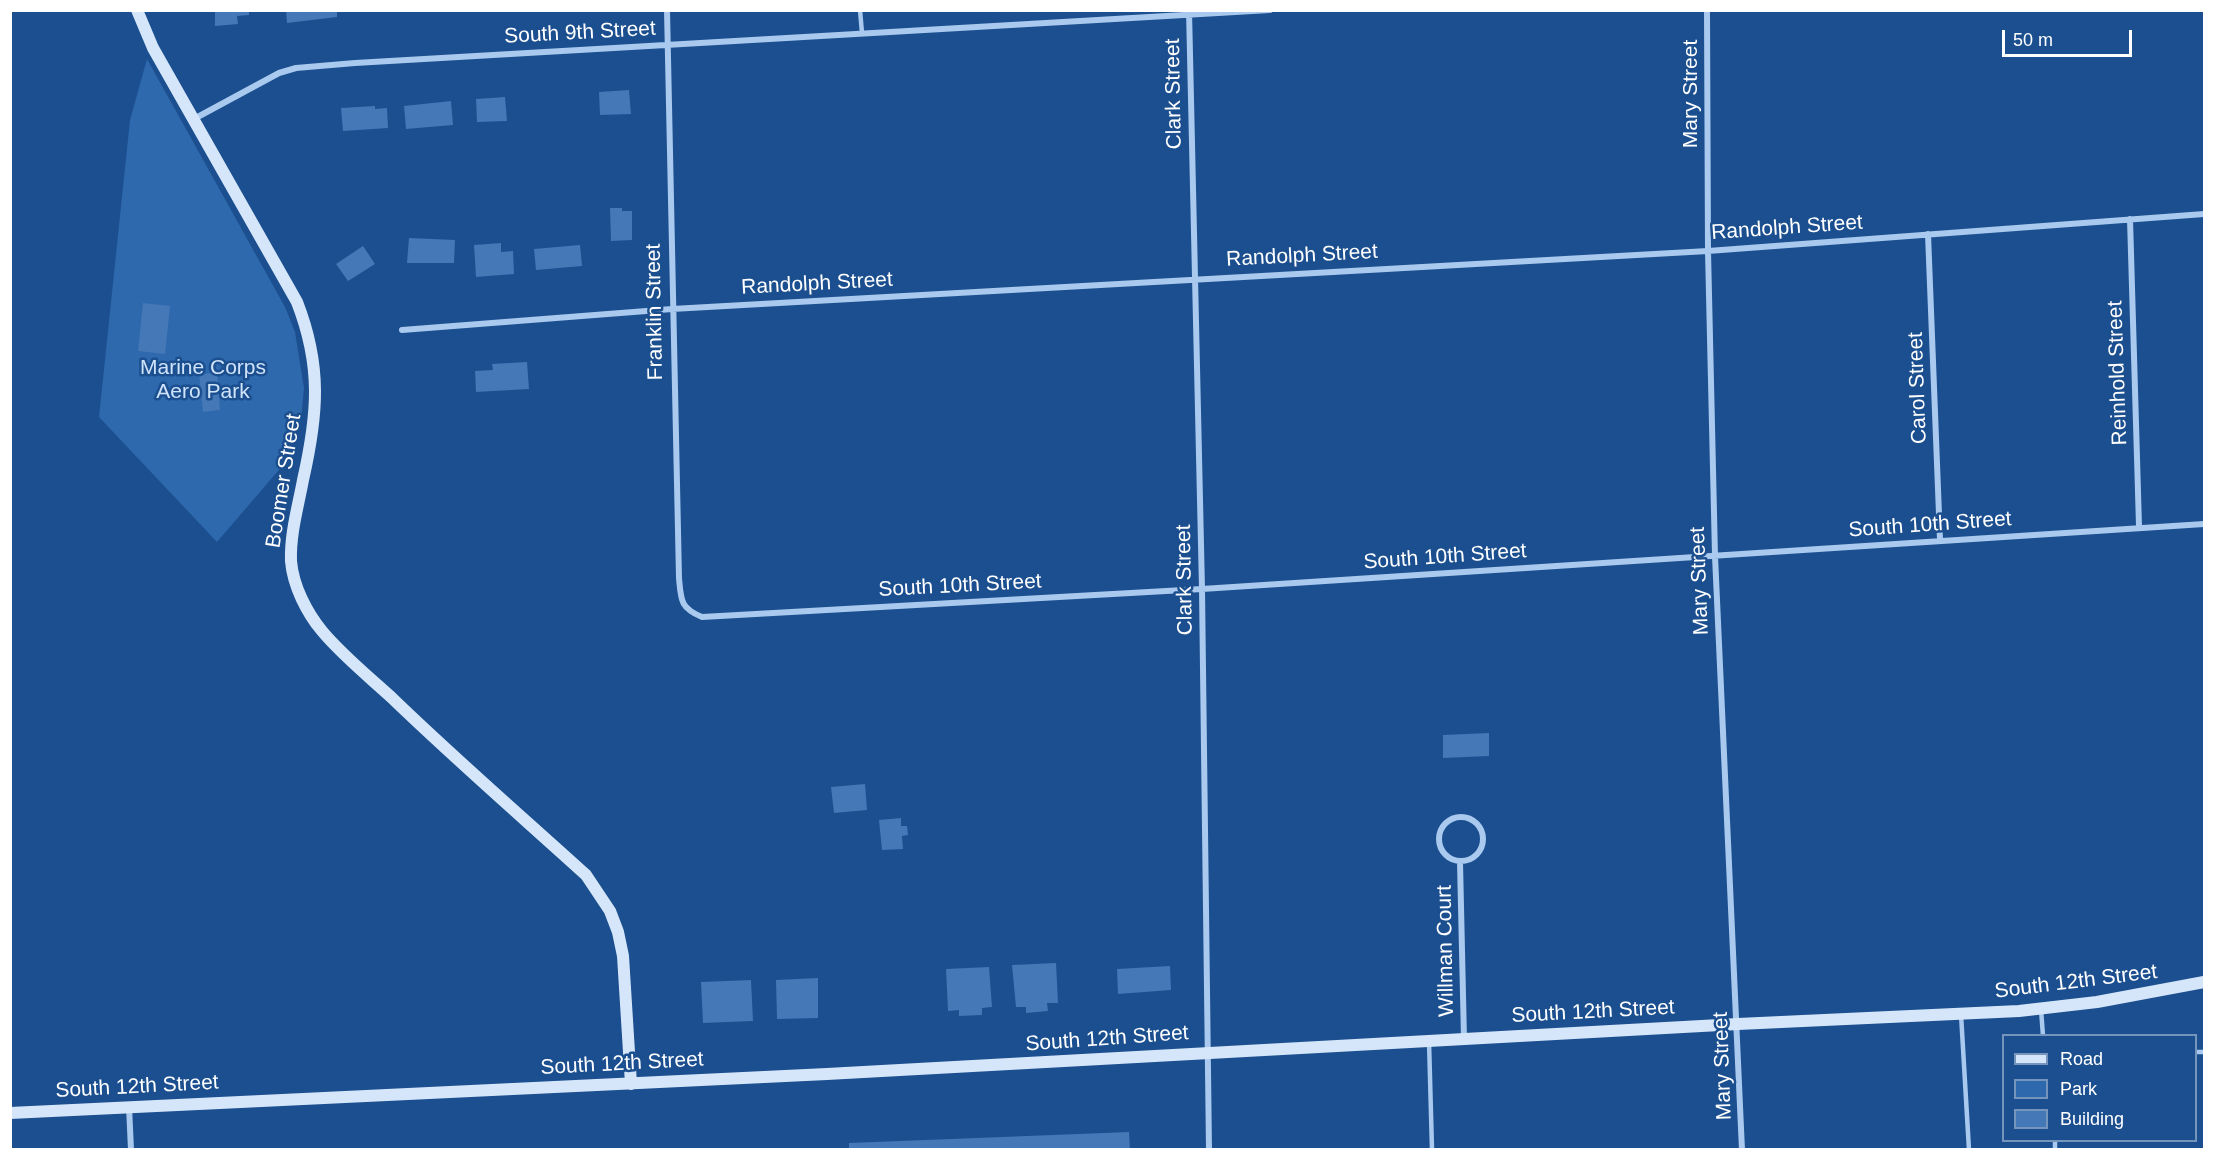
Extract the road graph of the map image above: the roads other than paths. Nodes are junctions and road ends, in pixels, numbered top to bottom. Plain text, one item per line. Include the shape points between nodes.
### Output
1 (137, 10) edge
2 (667, 10) edge
3 (860, 10) edge
4 (1270, 10) edge
5 (1707, 10) edge
6 (1189, 13) edge
7 (861, 33) junction
8 (667, 45) junction
9 (192, 120) junction
10 (2205, 214) edge
11 (2130, 219) junction
12 (1928, 234) junction
13 (1708, 251) junction
14 (1195, 278) junction
15 (672, 309) junction
16 (402, 330) dead end
17 (2205, 524) edge
18 (2139, 526) junction
19 (1940, 540) junction
20 (1715, 556) junction
21 (1202, 589) junction
22 (688, 611) joint
23 (1460, 862) junction
24 (2205, 982) edge
25 (2041, 1009) junction
26 (1961, 1014) junction
27 (1738, 1024) junction
28 (2043, 1034) edge
29 (1464, 1038) junction
30 (1429, 1041) junction
31 (1209, 1052) junction
32 (631, 1084) junction
33 (129, 1106) junction
34 (10, 1113) edge
35 (131, 1149) edge
36 (1209, 1149) edge
37 (1432, 1149) edge
38 (1742, 1149) edge
39 (1969, 1149) edge

1 - 9 street, Boomer Street
2 - 8 street, Franklin Street
3 - 7 lane
4 - 6 street, South 9th Street
5 - 13 street, Mary Street
6 - 7 street, South 9th Street
6 - 14 street, Clark Street
7 - 8 street, South 9th Street
8 - 9 street, South 9th Street via 296,68 279,73
8 - 15 street, Franklin Street
9 - 32 street, Boomer Street via 297,302 313,352 315,403 291,562 309,613 323,632 404,710 586,875 599,894 610,911 623,956
10 - 11 street, Randolph Street
11 - 12 street, Randolph Street
11 - 18 street, Reinhold Street
12 - 13 street, Randolph Street
12 - 19 street, Carol Street
13 - 14 street, Randolph Street
13 - 20 street, Mary Street
14 - 15 street, Randolph Street
14 - 21 street, Clark Street
15 - 16 street, Randolph Street
15 - 22 street, Franklin Street via 679,578 681,601
17 - 18 street, South 10th Street
18 - 19 street, South 10th Street
19 - 20 street, South 10th Street
20 - 21 street, South 10th Street
20 - 27 street, Mary Street
21 - 22 street, South 10th Street via 702,616
21 - 31 street, Clark Street
23 - 23 street, Willman Court via 1479,852 1483,838 1478,825 1458,817 1444,824 1438,837 1447,857
23 - 29 street, Willman Court
24 - 25 street, South 12th Street
25 - 26 street, South 12th Street
25 - 28 lane
26 - 27 street, South 12th Street
26 - 39 lane
27 - 29 street, South 12th Street
27 - 38 street, Mary Street
29 - 30 street, South 12th Street
30 - 31 street, South 12th Street
30 - 37 lane
31 - 32 street, South 12th Street
31 - 36 street, Clark Street
32 - 33 street, South 12th Street
33 - 34 street, South 12th Street
33 - 35 street

